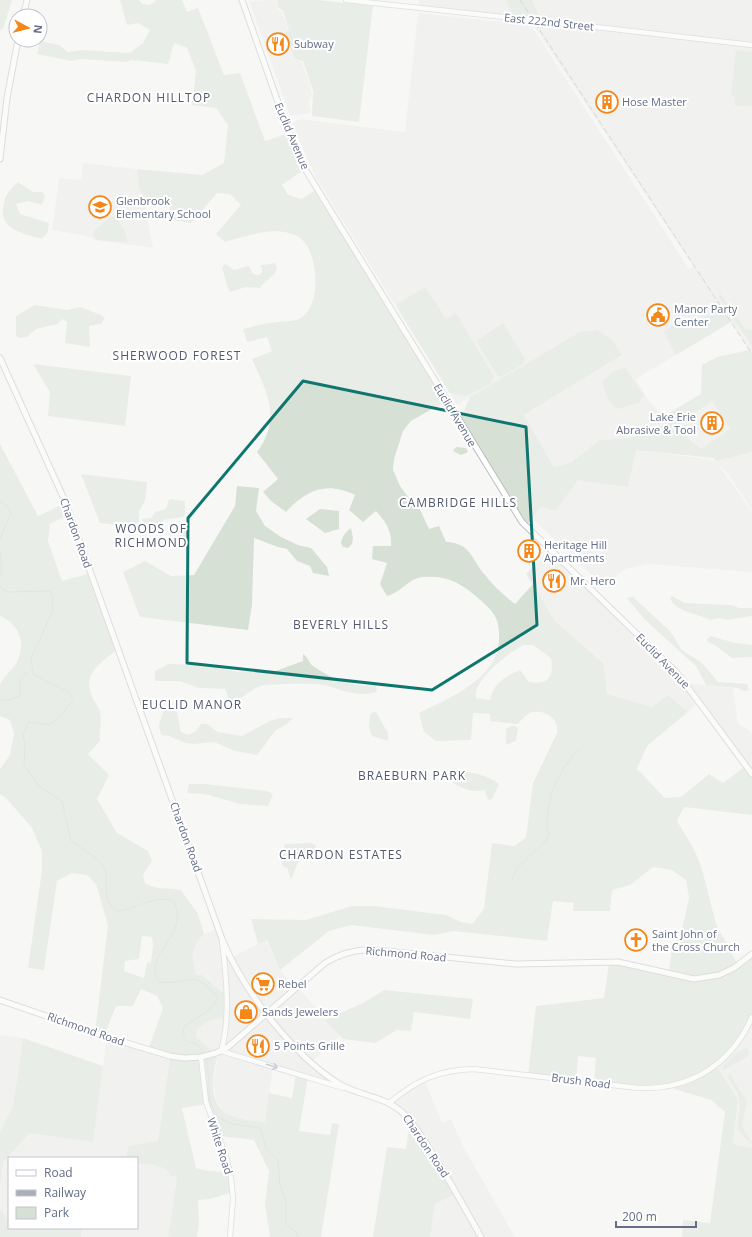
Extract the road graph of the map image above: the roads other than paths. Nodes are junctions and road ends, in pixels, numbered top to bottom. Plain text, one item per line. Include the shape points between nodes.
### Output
1 (242, 0) edge
2 (346, 0) edge
3 (752, 45) edge
4 (17, 48) edge
5 (0, 159) edge
6 (0, 358) edge
7 (751, 772) edge
8 (222, 939) junction
9 (752, 954) edge
10 (0, 1000) edge
11 (267, 1014) junction
12 (752, 1017) edge
13 (221, 1050) junction
14 (201, 1056) junction
15 (350, 1090) junction
16 (389, 1103) junction
17 (230, 1237) edge
18 (481, 1237) edge

1 - 7 main road, Euclid Avenue via 285,122 305,169 522,522 678,674
2 - 3 street, East 222nd Street
4 - 5 main road
6 - 8 main road, Chardon Road via 65,501
8 - 11 main road, Chardon Road via 239,976
8 - 13 street via 227,988 224,1040
9 - 11 main road, Richmond Road via 734,968 719,975 694,979 618,962 516,964 365,949 338,955
10 - 14 main road, Richmond Road via 158,1053 184,1058
11 - 13 main road, Richmond Road
11 - 15 main road, Chardon Road via 316,1067
12 - 16 street, Brush Road via 734,1048 716,1065 698,1077 673,1086 638,1088 459,1069 418,1081
13 - 14 main road, Richmond Road
13 -> 15 street
14 - 17 street, White Road via 207,1104 231,1177 233,1199
15 - 16 main road, Chardon Road
16 - 18 main road, Chardon Road via 404,1114 417,1130

